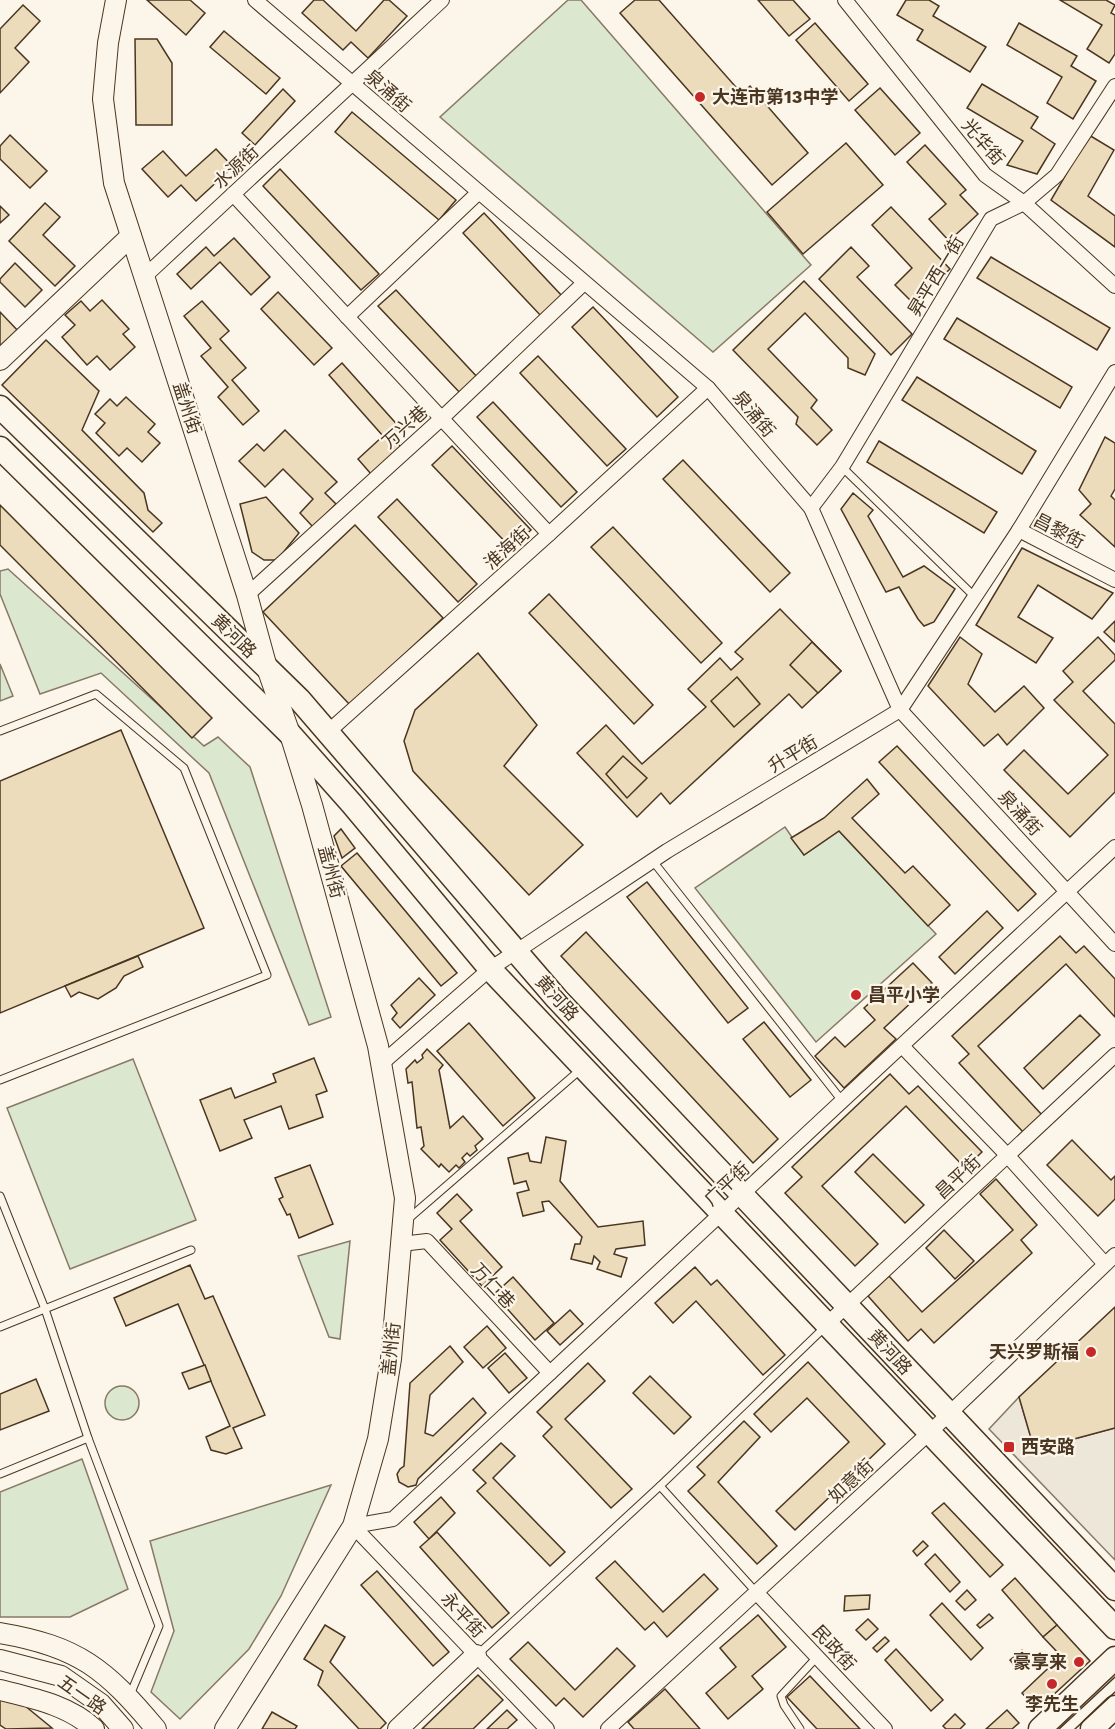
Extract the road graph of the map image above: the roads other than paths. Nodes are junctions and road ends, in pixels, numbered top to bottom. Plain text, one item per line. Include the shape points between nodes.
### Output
1 (116, 0) edge
2 (255, 0) edge
3 (441, 0) edge
4 (845, 0) edge
5 (352, 84) junction
6 (1115, 86) edge
7 (479, 192) junction
8 (233, 194) junction
9 (1024, 203) junction
10 (131, 236) junction
11 (144, 277) junction
12 (584, 283) junction
13 (1115, 286) edge
14 (347, 317) junction
15 (0, 360) edge
16 (1115, 372) edge
17 (708, 388) junction
18 (0, 407) edge
19 (442, 418) junction
20 (0, 448) edge
21 (842, 467) junction
22 (811, 508) junction
23 (1019, 530) junction
24 (549, 534) junction
25 (1115, 580) edge
26 (247, 595) junction
27 (975, 597) junction
28 (267, 668) junction
29 (900, 710) junction
30 (0, 731) edge
31 (328, 732) junction
32 (290, 734) junction
33 (1115, 848) edge
34 (652, 860) junction
35 (1067, 892) junction
36 (1115, 944) edge
37 (516, 951) junction
38 (490, 969) junction
39 (902, 1046) junction
40 (1115, 1055) edge
41 (381, 1064) junction
42 (582, 1068) junction
43 (0, 1080) edge
44 (843, 1102) junction
45 (1007, 1155) junction
46 (742, 1195) junction
47 (0, 1196) edge
48 (721, 1214) junction
49 (403, 1224) junction
50 (401, 1244) junction
51 (191, 1250) dead end
52 (1110, 1260) edge
53 (847, 1306) junction
54 (45, 1309) junction
55 (826, 1325) junction
56 (0, 1327) edge
57 (550, 1373) junction
58 (949, 1414) junction
59 (930, 1432) junction
60 (88, 1438) junction
61 (0, 1474) edge
62 (660, 1486) junction
63 (353, 1526) junction
64 (1115, 1589) edge
65 (756, 1592) junction
66 (1115, 1628) edge
67 (0, 1633) edge
68 (476, 1655) junction
69 (817, 1657) junction
70 (1115, 1658) edge
71 (0, 1660) edge
72 (0, 1690) edge
73 (129, 1697) junction
74 (1115, 1707) edge
75 (94, 1729) edge
76 (123, 1729) edge
77 (156, 1729) edge
78 (225, 1729) edge
79 (398, 1729) edge
80 (547, 1729) edge
81 (608, 1729) edge
82 (800, 1729) edge
83 (885, 1729) edge
84 (1040, 1729) edge
85 (1092, 1729) edge

1 - 10 street, 盖州街 via 103,99 114,183
2 - 5 street, 泉涌街
3 - 5 street, 水源街
4 - 9 street, 光华街 via 985,175
5 - 7 street, 泉涌街
5 - 8 street, 水源街
6 - 9 street, 昇平西一街 via 1057,175
7 - 12 street, 泉涌街
7 - 14 street
8 - 11 street, 水源街
8 - 14 street
9 - 13 street, 光华街
9 - 21 street, 昇平西一街 via 991,219
10 - 11 street, 盖州街
10 - 15 street
11 - 26 street, 盖州街
12 - 17 street, 泉涌街
12 - 19 street, 万兴巷
14 - 19 street
16 - 23 street, 升平街
17 - 22 street, 泉涌街
17 - 24 street, 淮海街
18 - 28 main road, 黄河路
19 - 24 street
19 - 26 street, 万兴巷
20 - 32 main road, 黄河路
21 - 22 street, 昇平西一街
21 - 27 lane
22 - 29 street, 泉涌街
23 - 25 street, 昌黎街
23 - 27 street, 升平街
24 - 31 street, 淮海街
26 - 28 street, 盖州街
27 - 29 street, 升平街
28 - 31 main road, 黄河路
28 - 32 street, 盖州街
29 - 34 street, 升平街
29 - 35 street, 泉涌街
30 - 43 lane via 96,694 184,768 267,975
31 - 37 main road, 黄河路
32 - 38 main road, 黄河路
32 - 41 street, 盖州街
33 - 35 street, 广平街
34 - 37 street, 升平街
34 - 44 lane
35 - 36 street, 泉涌街
35 - 39 street, 广平街
37 - 38 street, 升平街
37 - 46 main road, 黄河路
38 - 41 street, 升平街
38 - 42 main road, 黄河路
39 - 44 street, 广平街
39 - 45 street
40 - 45 street, 昌平街
41 - 49 street, 盖州街 via 405,1198
42 - 48 main road, 黄河路
42 - 49 lane
44 - 46 street, 广平街
45 - 52 street
45 - 53 street, 昌平街
46 - 48 street, 广平街
46 - 53 main road, 黄河路
47 - 54 lane
48 - 55 main road, 黄河路
48 - 57 street, 广平街
49 - 50 street, 盖州街
50 - 57 street, 万仁巷 via 427,1241
50 - 63 street, 盖州街 via 391,1359 378,1439
51 - 54 lane
52 - 58 street, 如意街
53 - 55 street, 昌平街
53 - 58 main road, 黄河路
54 - 56 lane
54 - 60 lane
55 - 59 main road, 黄河路
55 - 62 lane
57 - 63 street, 广平街 via 393,1519
58 - 59 street, 如意街
58 - 64 main road, 黄河路
59 - 65 street, 如意街
59 - 66 main road, 黄河路
60 - 61 lane
60 - 73 lane via 159,1626
62 - 65 lane
62 - 68 lane
63 - 68 street, 永平街
63 - 78 street, 盖州街
65 - 69 street, 民政街
65 - 81 street, 如意街
67 - 73 street via 49,1644 84,1659
68 - 79 street
68 - 80 street, 永平街
69 - 82 lane via 781,1696
69 - 83 street, 民政街
70 - 84 main road
71 - 76 street, 五一路 via 61,1676 101,1704
72 - 75 street via 49,1702
73 - 77 street
74 - 85 main road

